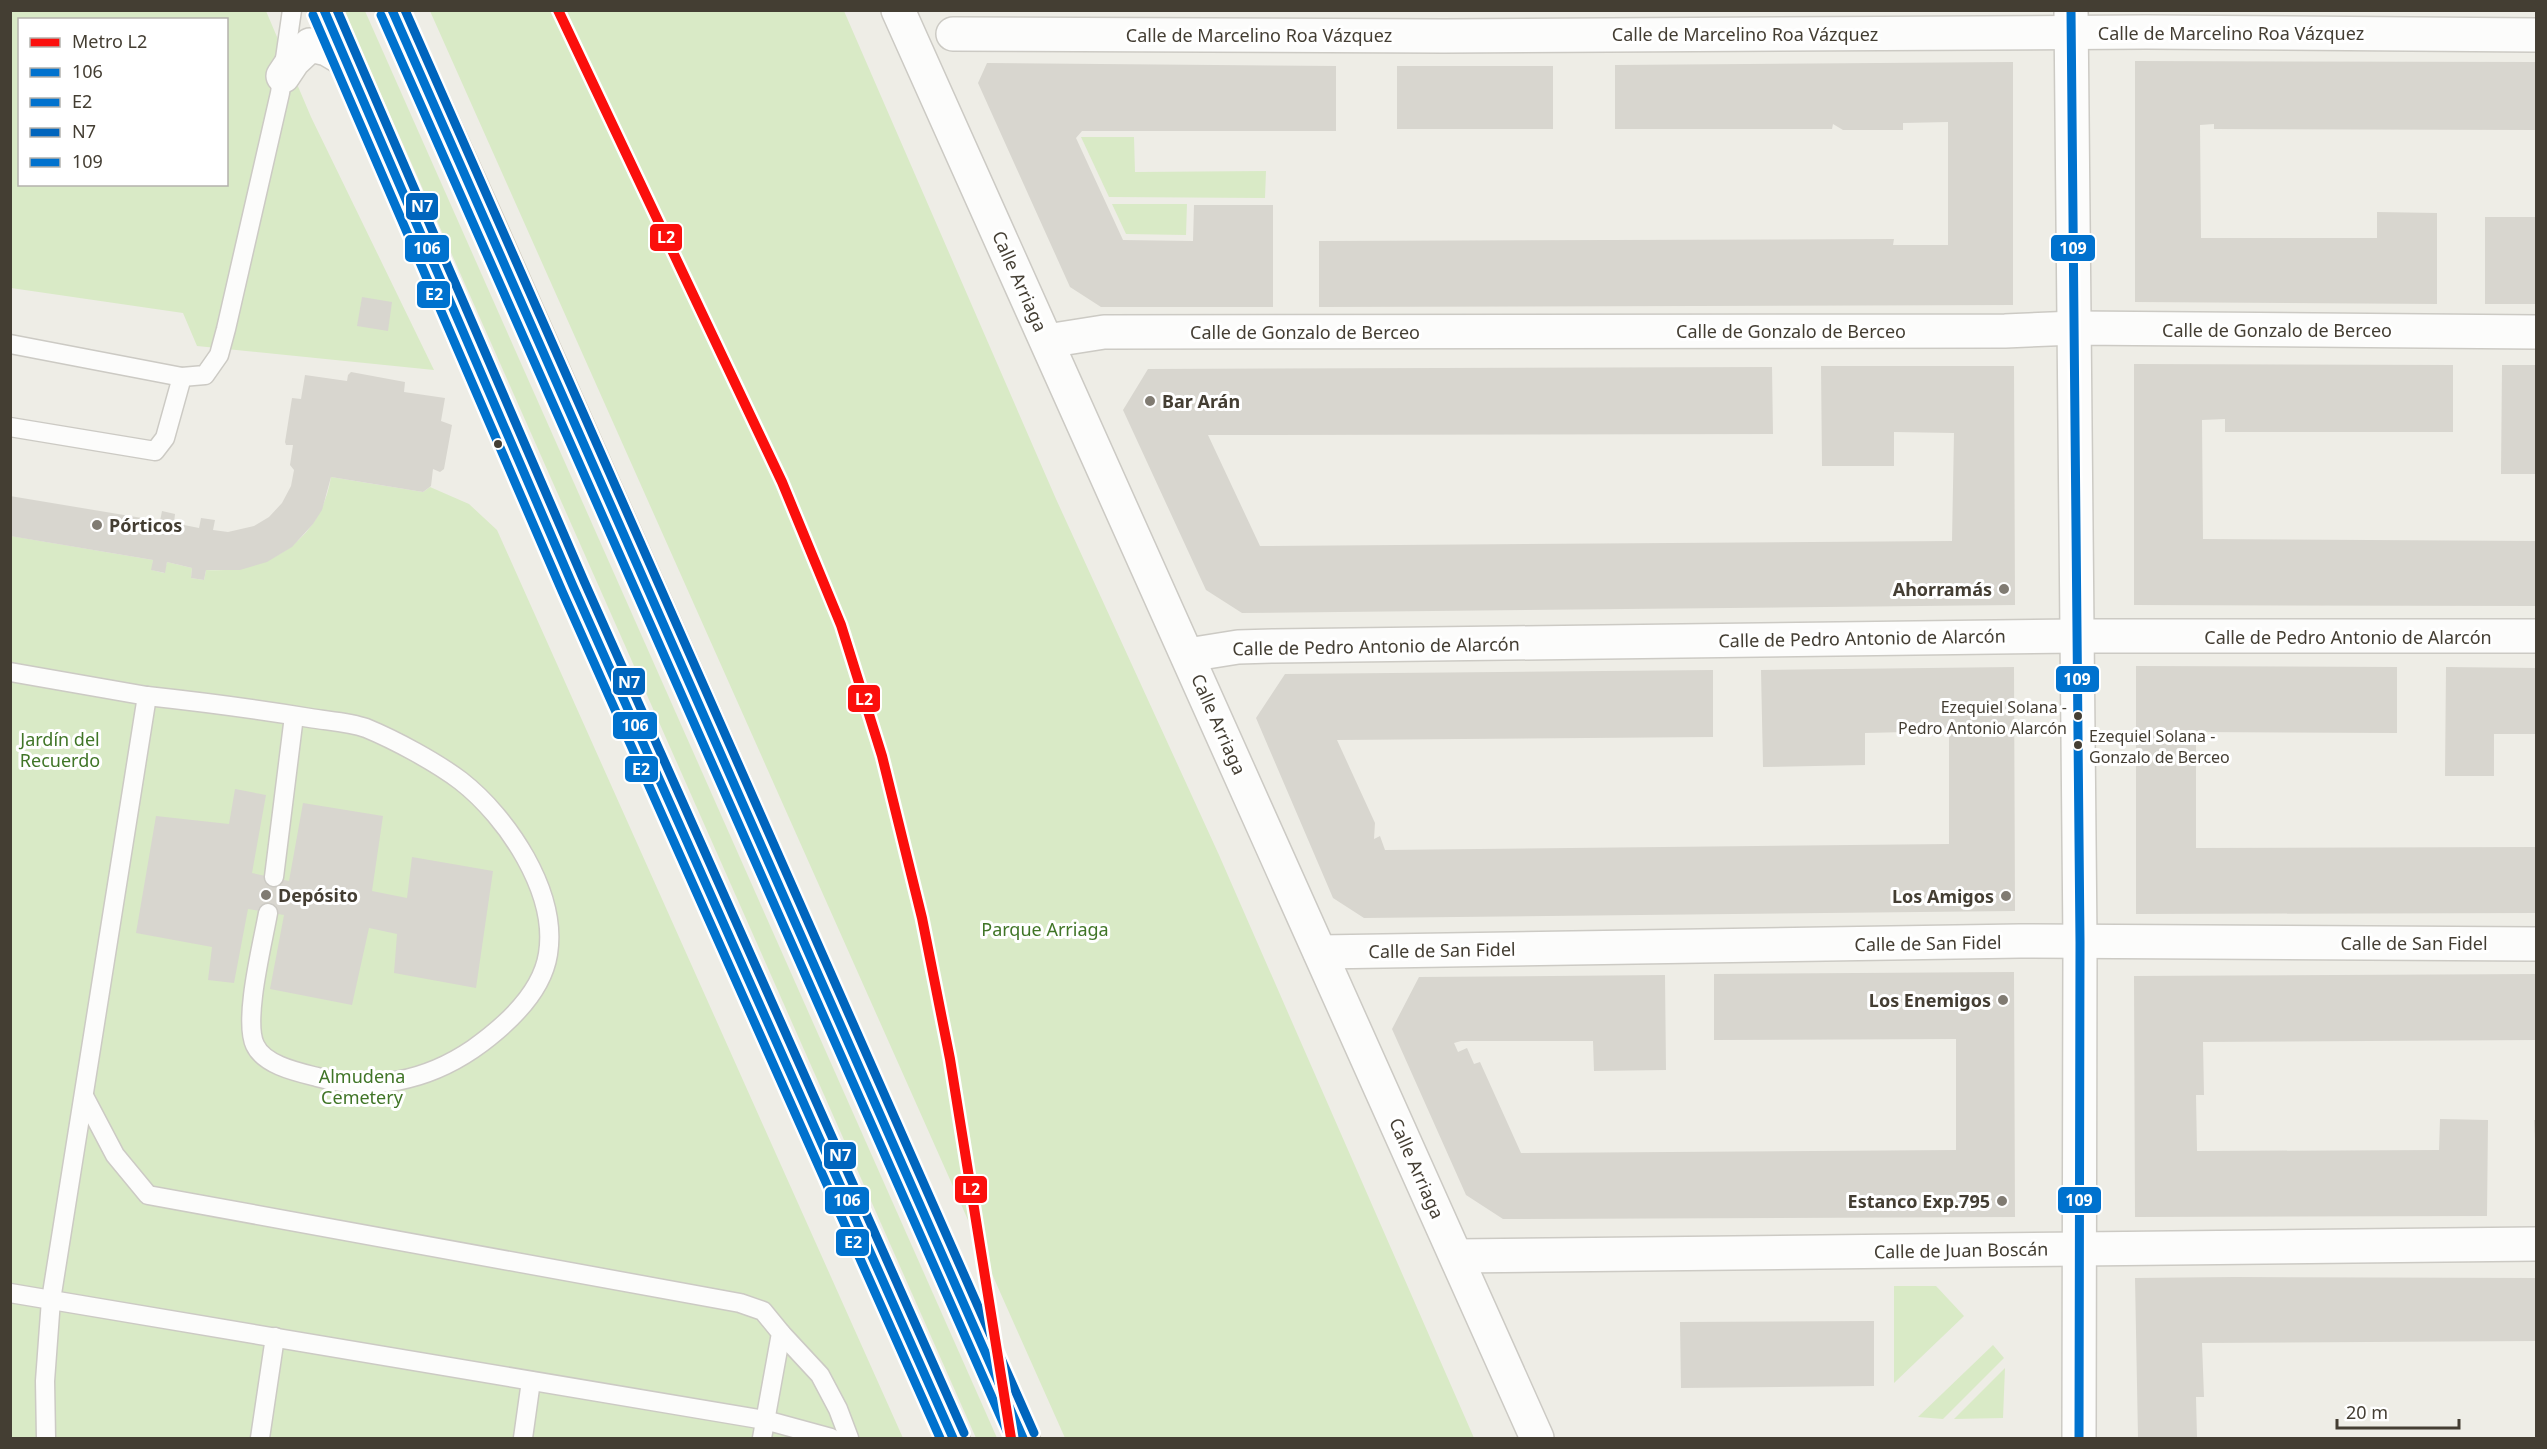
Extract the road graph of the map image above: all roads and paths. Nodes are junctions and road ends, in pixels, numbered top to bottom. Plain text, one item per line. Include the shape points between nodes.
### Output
1 (292, 10) edge
2 (324, 10) edge
3 (392, 10) edge
4 (902, 21) edge
5 (2071, 21) edge
6 (957, 22) edge
7 (1444, 23) edge
8 (2536, 35) edge
9 (344, 59) junction
10 (283, 76) junction
11 (2075, 328) junction
12 (2536, 332) edge
13 (1047, 341) junction
14 (10, 344) edge
15 (182, 377) junction
16 (10, 427) edge
17 (2076, 636) junction
18 (2536, 636) edge
19 (1188, 655) junction
20 (10, 672) edge
21 (147, 696) junction
22 (294, 716) junction
23 (274, 877) dead end
24 (268, 913) dead end
25 (2080, 942) junction
26 (2536, 944) edge
27 (1320, 952) junction
28 (85, 1098) junction
29 (2536, 1244) edge
30 (2080, 1247) junction
31 (1457, 1256) junction
32 (10, 1293) edge
33 (51, 1300) junction
34 (782, 1333) junction
35 (275, 1337) junction
36 (531, 1381) junction
37 (765, 1420) junction
38 (46, 1438) edge
39 (260, 1438) edge
40 (523, 1438) edge
41 (762, 1438) edge
42 (831, 1438) edge
43 (849, 1438) edge
44 (953, 1438) edge
45 (1023, 1438) edge
46 (1538, 1438) edge
47 (2079, 1438) edge

1 - 10 lane
2 - 9 main road
3 - 45 main road
4 - 6 street, Calle de Marcelino Roa Vázquez
4 - 13 street, Calle Arriaga
5 - 7 street, Calle de Marcelino Roa Vázquez
5 - 8 street, Calle de Marcelino Roa Vázquez
5 - 11 street
6 - 7 street, Calle de Marcelino Roa Vázquez
9 - 10 street via 310,45
9 - 44 main road via 573,586
10 - 15 lane via 219,354 205,375
11 - 12 street, Calle de Gonzalo de Berceo
11 - 13 street, Calle de Gonzalo de Berceo via 1104,332
11 - 17 street
13 - 19 street, Calle Arriaga
14 - 15 lane
15 - 16 lane via 165,438 155,451
17 - 18 street, Calle de Pedro Antonio de Alarcón
17 - 19 street, Calle de Pedro Antonio de Alarcón via 1265,646
17 - 25 street
19 - 27 street, Calle Arriaga
20 - 21 lane
21 - 22 lane
21 - 28 lane
22 - 23 lane
22 - 24 lane via 365,728 461,782 502,825 537,877 547,907 548,954 537,982 519,1009 489,1038 458,1059 386,1084 338,1082 279,1067 255,1046 249,1021
25 - 26 street, Calle de San Fidel
25 - 27 street, Calle de San Fidel
25 - 30 street
27 - 31 street, Calle Arriaga
28 - 33 lane
28 - 34 lane via 115,1155 148,1195 740,1303 764,1311
29 - 30 street, Calle de Juan Boscán
30 - 31 street, Calle de Juan Boscán
30 - 47 street
31 - 46 street, Calle Arriaga
32 - 33 lane
33 - 35 lane
33 - 38 lane via 45,1381
34 - 37 lane
34 - 43 lane via 820,1375
35 - 36 lane
35 - 39 lane
36 - 37 lane
36 - 40 lane
37 - 41 lane
37 - 42 lane

